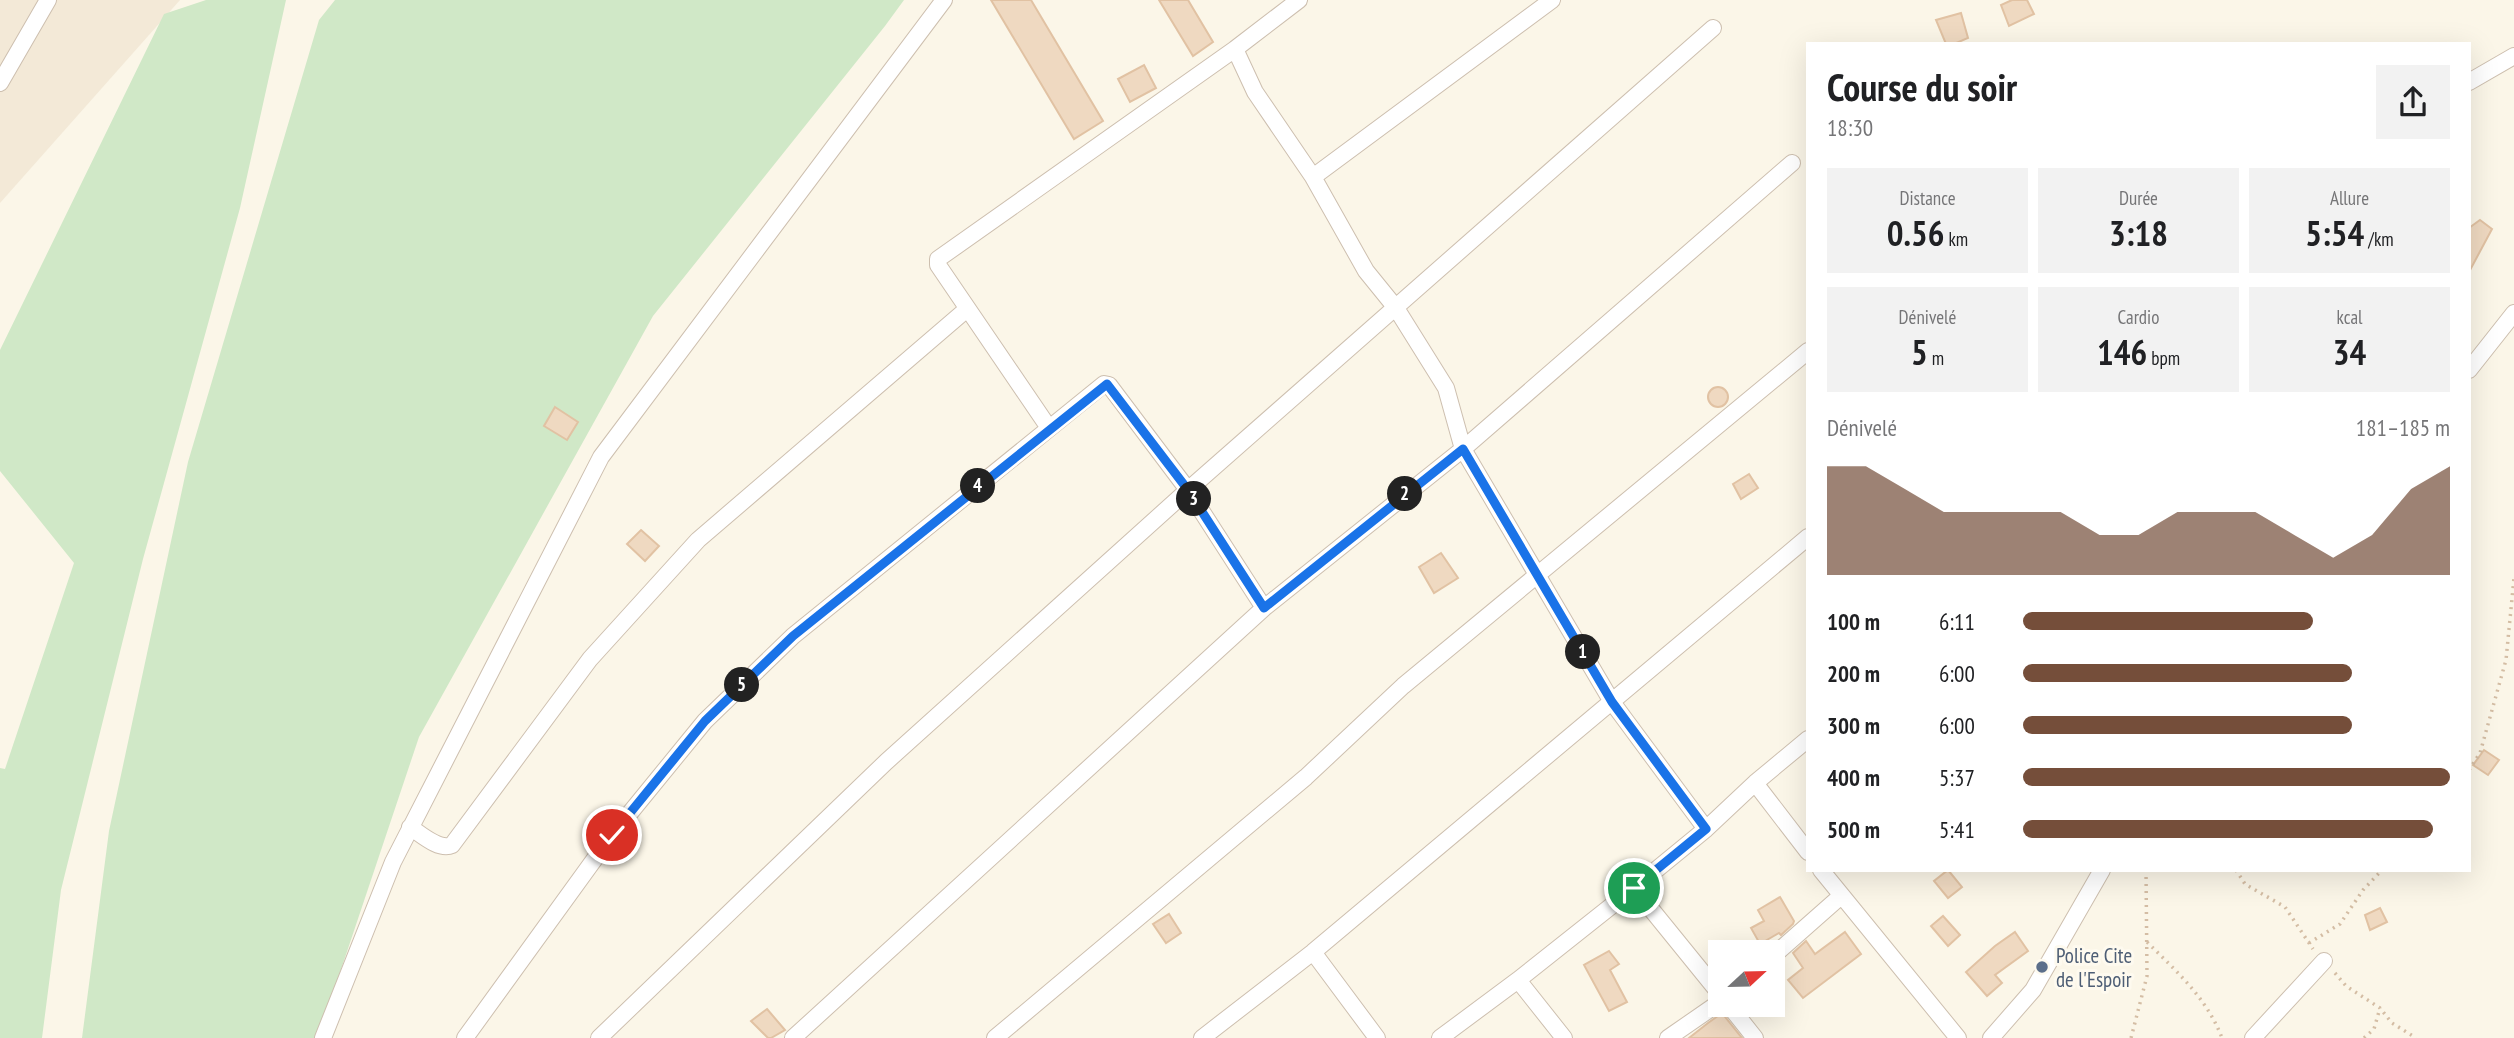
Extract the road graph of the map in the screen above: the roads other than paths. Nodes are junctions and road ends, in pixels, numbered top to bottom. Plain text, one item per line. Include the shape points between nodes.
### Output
1 (48, 0) edge
2 (944, 0) edge
3 (1298, 0) edge
4 (1552, 0) edge
5 (1713, 28) dead end
6 (1235, 49) junction
7 (2514, 56) edge
8 (2471, 81) edge
9 (0, 83) edge
10 (1792, 163) dead end
11 (1313, 177) junction
12 (1396, 308) junction
13 (967, 309) junction
14 (2514, 313) edge
15 (1806, 353) edge
16 (2471, 367) edge
17 (1049, 428) junction
18 (1463, 449) junction
19 (1188, 490) junction
20 (1806, 539) edge
21 (1538, 576) junction
22 (1264, 608) junction
23 (1612, 702) junction
24 (1806, 741) edge
25 (1755, 783) junction
26 (410, 827) junction
27 (1706, 829) junction
28 (1806, 849) edge
29 (1823, 872) edge
30 (2101, 872) edge
31 (1634, 888) junction
32 (1841, 896) junction
33 (1785, 945) edge
34 (1314, 952) junction
35 (2324, 961) road end
36 (1708, 979) edge
37 (1518, 980) junction
38 (1708, 1010) edge
39 (1738, 1017) edge
40 (1004, 1035) edge
41 (323, 1038) edge
42 (465, 1038) edge
43 (599, 1038) edge
44 (793, 1038) edge
45 (1202, 1038) edge
46 (1377, 1038) edge
47 (1440, 1038) edge
48 (1564, 1038) edge
49 (1668, 1038) edge
50 (1755, 1038) edge
51 (1958, 1038) edge
52 (1991, 1038) edge
53 (2253, 1038) edge

1 - 9 street
2 - 26 street via 601,457
3 - 6 street
4 - 11 street
5 - 12 street
6 - 11 street via 1255,92
6 - 13 street via 939,259 938,265
7 - 8 street
10 - 18 street
11 - 12 street via 1366,271
12 - 18 street via 1446,388
12 - 19 street
13 - 17 street
13 - 26 street via 698,540 590,659 452,845 441,846
14 - 16 street
15 - 21 street
17 - 19 street via 1107,384
17 - 42 street via 793,636 705,721 612,835
18 - 21 street
18 - 22 street
19 - 22 street
19 - 43 street via 886,762
20 - 23 street
21 - 23 street
21 - 40 street via 1403,686 1306,777
22 - 44 street
23 - 27 street
23 - 34 street
24 - 25 street
25 - 27 street
25 - 28 street
26 - 41 street
27 - 31 street
29 - 32 street
30 - 52 street via 2033,990
31 - 36 street
31 - 37 street
32 - 33 street
32 - 51 street
34 - 45 street
34 - 46 street
35 - 53 street
37 - 47 street
37 - 48 street
38 - 49 street
39 - 50 street

